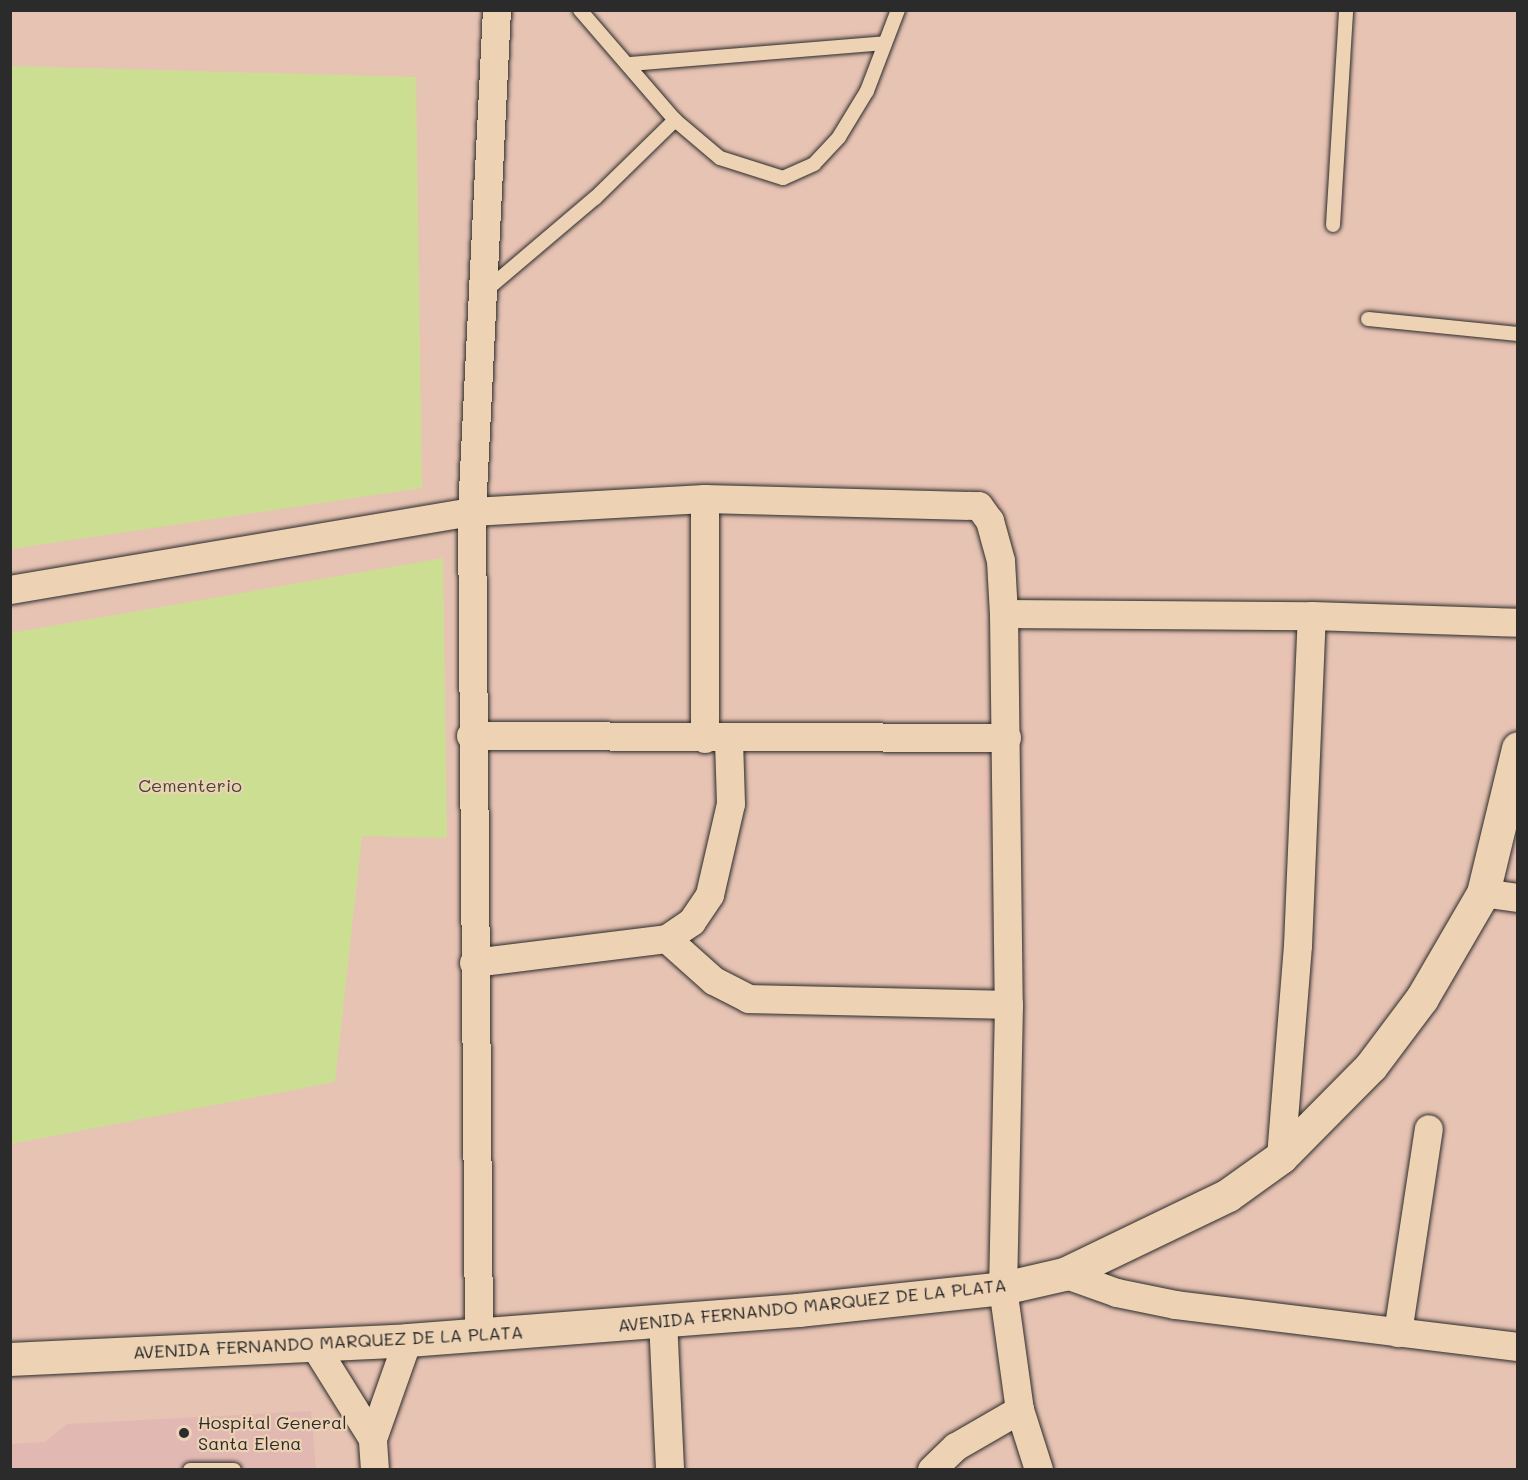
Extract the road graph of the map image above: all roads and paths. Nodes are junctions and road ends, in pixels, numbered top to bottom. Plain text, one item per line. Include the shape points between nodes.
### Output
1 (497, 10) edge
2 (580, 10) edge
3 (898, 10) edge
4 (1346, 10) edge
5 (884, 43) junction
6 (631, 64) junction
7 (675, 120) junction
8 (1333, 225) dead end
9 (482, 293) junction
10 (1368, 319) dead end
11 (1518, 334) edge
12 (705, 500) junction
13 (472, 512) junction
14 (10, 590) edge
15 (1004, 614) junction
16 (1312, 616) junction
17 (1518, 623) edge
18 (471, 736) junction
19 (1006, 738) junction
20 (717, 739) junction
21 (1518, 748) edge
22 (1483, 893) junction
23 (1518, 898) edge
24 (667, 939) junction
25 (474, 963) junction
26 (1009, 1005) junction
27 (1429, 1129) dead end
28 (1281, 1157) junction
29 (1064, 1274) junction
30 (1003, 1288) junction
31 (663, 1320) junction
32 (1398, 1333) junction
33 (479, 1335) junction
34 (408, 1340) junction
35 (313, 1343) junction
36 (1518, 1347) edge
37 (10, 1359) edge
38 (1020, 1410) junction
39 (373, 1439) junction
40 (190, 1470) edge
41 (234, 1470) edge
42 (375, 1470) edge
43 (670, 1470) edge
44 (932, 1470) edge
45 (1039, 1470) edge

1 - 9 street
2 - 6 lane
3 - 5 lane
4 - 8 lane
5 - 6 lane
5 - 7 lane via 867,91 839,137 814,164 783,178 720,158
6 - 7 lane
7 - 9 lane via 595,198
9 - 13 street
10 - 11 lane
12 - 13 street
12 - 15 street via 979,506 990,521 1001,561
12 - 20 street
13 - 14 street
13 - 18 street
15 - 16 street
15 - 19 street
16 - 17 street
16 - 28 street via 1298,946
18 - 20 street
18 - 25 street
19 - 20 street
19 - 26 street
20 - 24 street via 731,804 710,896 692,922
21 - 22 main road, AVENIDA FERNANDO MARQUEZ DE LA PLATA
22 - 23 street
22 - 28 main road, AVENIDA FERNANDO MARQUEZ DE LA PLATA via 1422,999 1371,1066
24 - 25 street
24 - 26 street via 714,981 748,999
25 - 33 street
26 - 30 street
27 - 32 street
28 - 29 main road, AVENIDA FERNANDO MARQUEZ DE LA PLATA via 1228,1195
29 - 30 main road, AVENIDA FERNANDO MARQUEZ DE LA PLATA
29 - 32 street via 1117,1293 1176,1305
30 - 31 main road, AVENIDA FERNANDO MARQUEZ DE LA PLATA
30 - 38 street
31 - 33 main road, AVENIDA FERNANDO MARQUEZ DE LA PLATA
31 - 43 street
32 - 36 street
33 - 34 main road, AVENIDA FERNANDO MARQUEZ DE LA PLATA
34 - 35 main road, AVENIDA FERNANDO MARQUEZ DE LA PLATA
34 - 39 street
35 - 37 main road, AVENIDA FERNANDO MARQUEZ DE LA PLATA
35 - 39 street
38 - 44 street via 956,1447
38 - 45 street
39 - 42 street
40 - 41 lane

